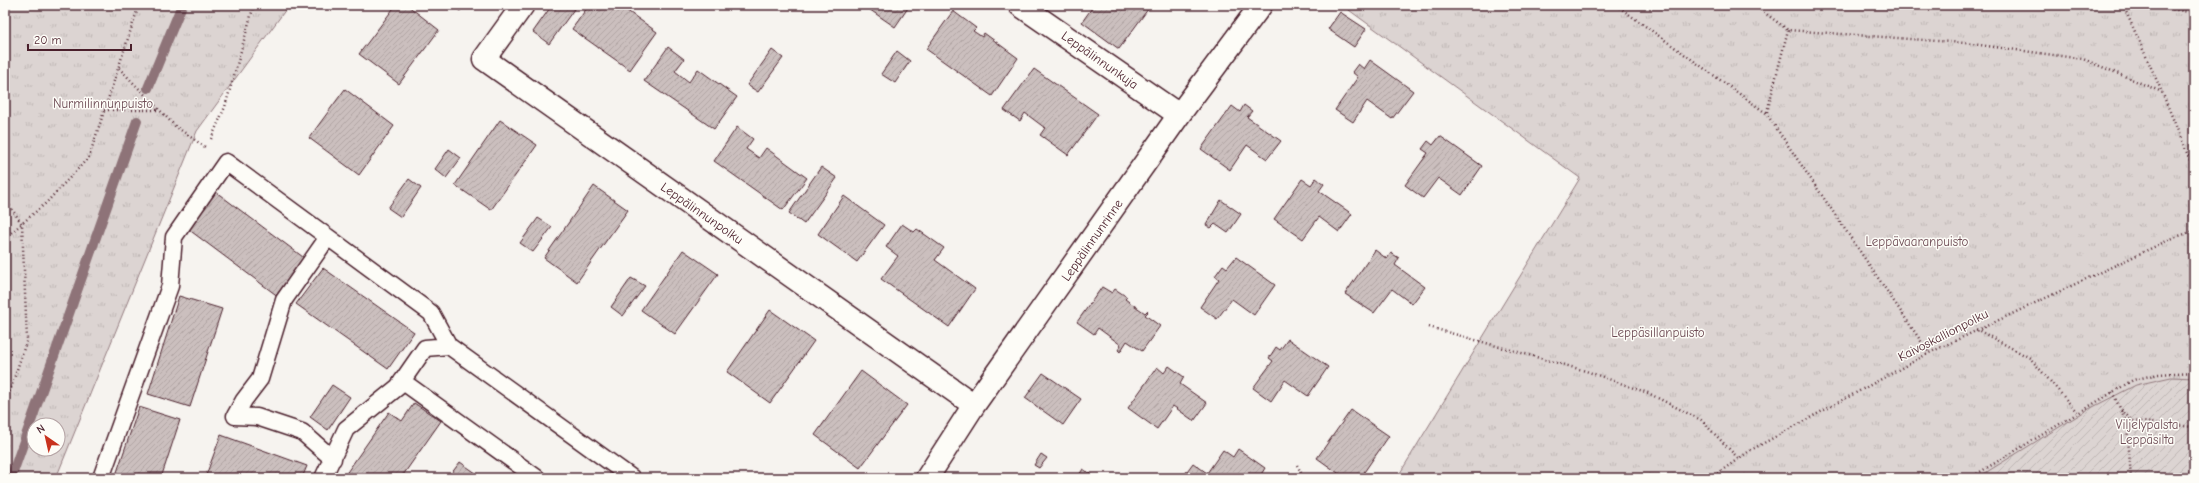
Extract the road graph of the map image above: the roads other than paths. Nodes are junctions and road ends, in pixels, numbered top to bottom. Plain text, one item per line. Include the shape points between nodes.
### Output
1 (523, 5) edge
2 (1020, 5) edge
3 (1261, 5) edge
4 (1180, 115) junction
5 (328, 237) junction
6 (449, 346) junction
7 (402, 381) junction
8 (974, 405) junction
9 (333, 458) junction
10 (101, 478) edge
11 (324, 478) edge
12 (537, 478) edge
13 (632, 478) edge
14 (927, 478) edge

1 - 8 street, Leppälinnunpolku via 484,59
2 - 4 street, Leppälinnunkuja
3 - 4 street, Leppälinnunrinne
4 - 8 street, Leppälinnunrinne
5 - 6 lane via 431,313
5 - 9 lane via 284,300 260,379 235,416 257,417 302,432
5 - 10 lane via 226,162 174,237 170,286
6 - 7 lane via 425,348
6 - 13 lane
7 - 9 lane via 346,429
7 - 12 lane
8 - 14 street, Leppälinnunrinne
9 - 11 lane

